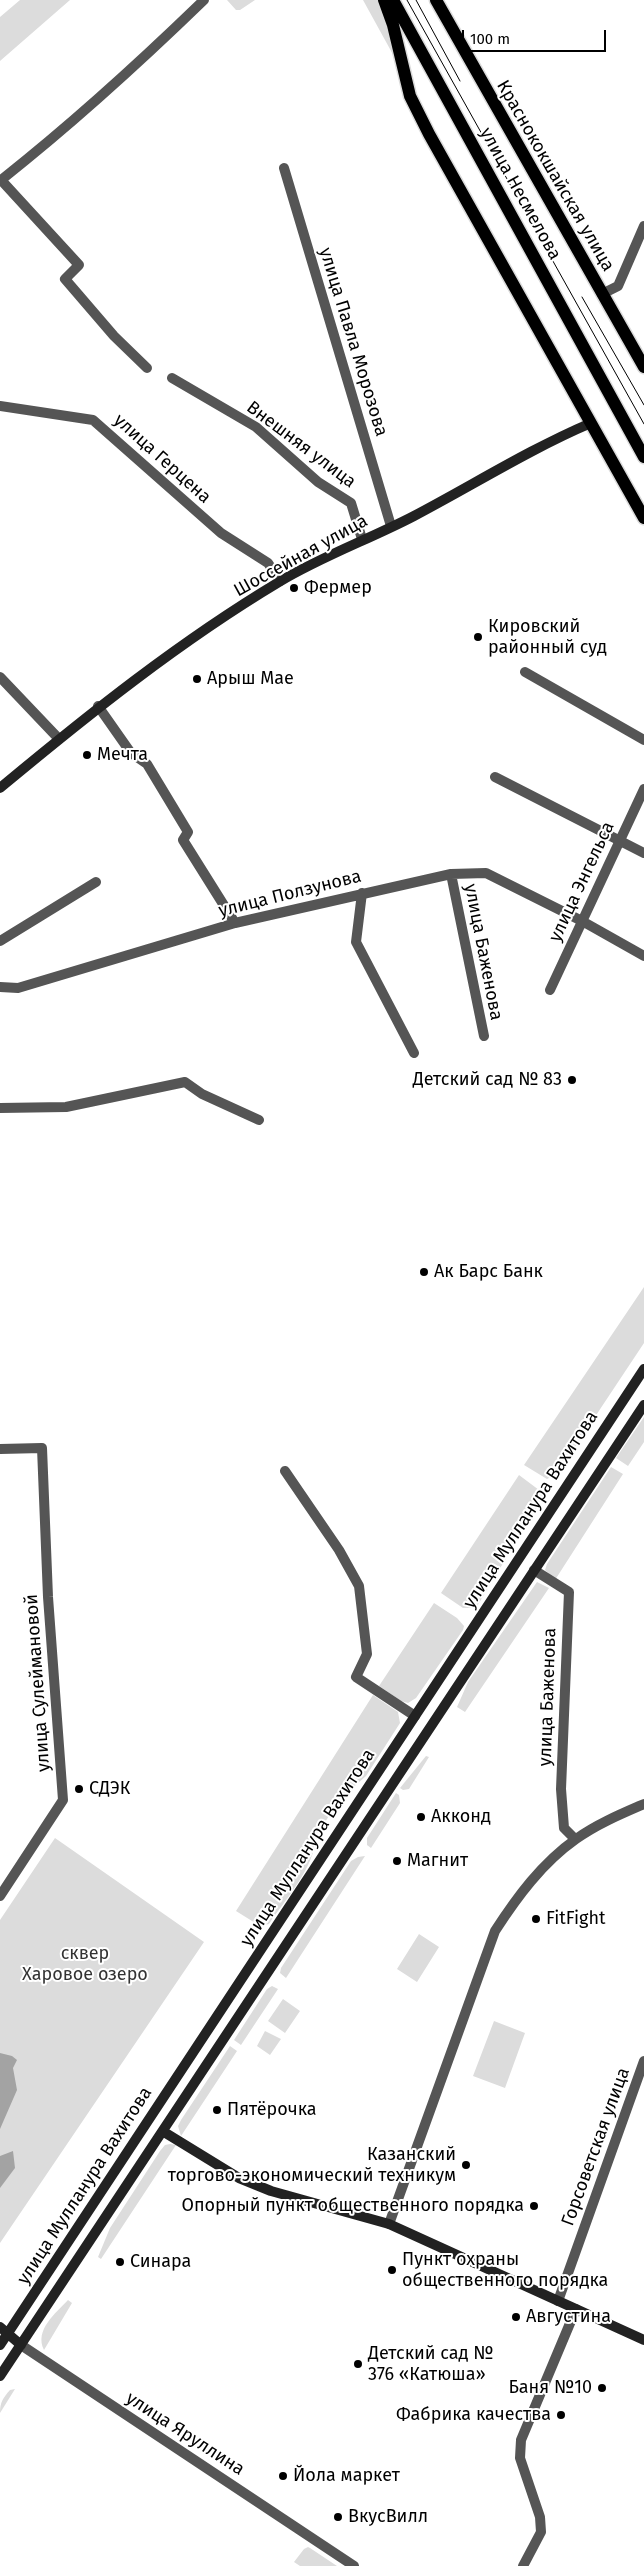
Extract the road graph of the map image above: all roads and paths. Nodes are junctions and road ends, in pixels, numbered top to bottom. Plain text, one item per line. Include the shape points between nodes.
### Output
1 (204, 0) edge
2 (384, 0) edge
3 (393, 0) edge
4 (436, 0) edge
5 (284, 168) dead end
6 (1, 180) edge
7 (644, 226) edge
8 (602, 294) junction
9 (644, 367) edge
10 (147, 368) dead end
11 (172, 378) dead end
12 (0, 406) edge
13 (591, 423) junction
14 (644, 457) edge
15 (644, 518) edge
16 (391, 526) junction
17 (362, 539) junction
18 (280, 581) junction
19 (525, 672) dead end
20 (0, 677) edge
21 (98, 706) junction
22 (59, 739) junction
23 (644, 740) edge
24 (495, 777) dead end
25 (0, 788) edge
26 (644, 789) edge
27 (619, 840) junction
28 (644, 853) edge
29 (451, 874) junction
30 (96, 882) dead end
31 (362, 893) junction
32 (582, 921) junction
33 (235, 922) junction
34 (0, 941) edge
35 (644, 956) edge
36 (0, 987) edge
37 (550, 990) dead end
38 (484, 1036) dead end
39 (414, 1053) dead end
40 (0, 1108) edge
41 (259, 1120) dead end
42 (644, 1369) edge
43 (644, 1405) edge
44 (0, 1449) edge
45 (285, 1471) dead end
46 (534, 1570) junction
47 (415, 1716) junction
48 (644, 1804) edge
49 (575, 1839) junction
50 (0, 1896) edge
51 (644, 2061) edge
52 (164, 2132) junction
53 (389, 2224) junction
54 (558, 2301) junction
55 (576, 2309) junction
56 (4, 2330) edge
57 (644, 2340) edge
58 (0, 2345) edge
59 (21, 2345) junction
60 (0, 2376) edge
61 (354, 2566) edge
62 (523, 2566) edge

1 - 6 street via 72,124
2 - 13 main road via 410,96
3 - 14 main road, улица Несмелова
4 - 8 main road, Краснококшайская улица
5 - 16 street, улица Павла Морозова
6 - 10 street via 79,266 65,279 114,336
7 - 8 street via 618,286
8 - 9 main road, Краснококшайская улица
11 - 17 street, Внешняя улица via 256,427 318,482 351,503
12 - 18 street, улица Герцена via 94,420 220,533 268,563
13 - 15 main road
13 - 16 main road, Шоссейная улица
16 - 17 main road, Шоссейная улица
17 - 18 main road, Шоссейная улица
18 - 21 main road, Шоссейная улица via 194,637
19 - 23 street
20 - 22 street
21 - 22 main road, Шоссейная улица
21 - 33 street via 131,752 147,764 188,832 183,840
22 - 25 main road, Шоссейная улица
24 - 27 street
26 - 27 street, улица Энгельса
27 - 28 street
27 - 32 street, улица Энгельса
29 - 31 street, улица Ползунова
29 - 32 street, улица Ползунова via 486,873
29 - 38 street, улица Баженова
30 - 34 street
31 - 33 street, улица Ползунова
31 - 39 street via 356,942
32 - 35 street, улица Ползунова
32 - 37 street, улица Энгельса
33 - 36 street, улица Ползунова via 18,988
40 - 41 street via 66,1107 185,1082 202,1094
42 - 47 main road, улица Мулланура Вахитова
43 - 46 main road, улица Мулланура Вахитова
44 - 50 street, улица Сулеймановой via 42,1448 48,1597 64,1800
45 - 47 street via 339,1550 359,1586 367,1654 356,1677
46 - 49 street, улица Баженова via 569,1592 561,1789 564,1828
46 - 52 main road, улица Мулланура Вахитова
47 - 56 main road, улица Мулланура Вахитова
48 - 49 street
49 - 53 street via 522,1890 495,1931
51 - 54 street, Горсоветская улица
52 - 53 main road via 239,2178 271,2191
52 - 59 main road, улица Мулланура Вахитова
53 - 54 main road
54 - 55 main road
55 - 57 main road
55 - 62 street via 521,2440 520,2458 540,2517 541,2532
56 - 58 main road, улица Мулланура Вахитова
56 - 59 main road, улица Яруллина
59 - 60 main road, улица Мулланура Вахитова
59 - 61 street, улица Яруллина

